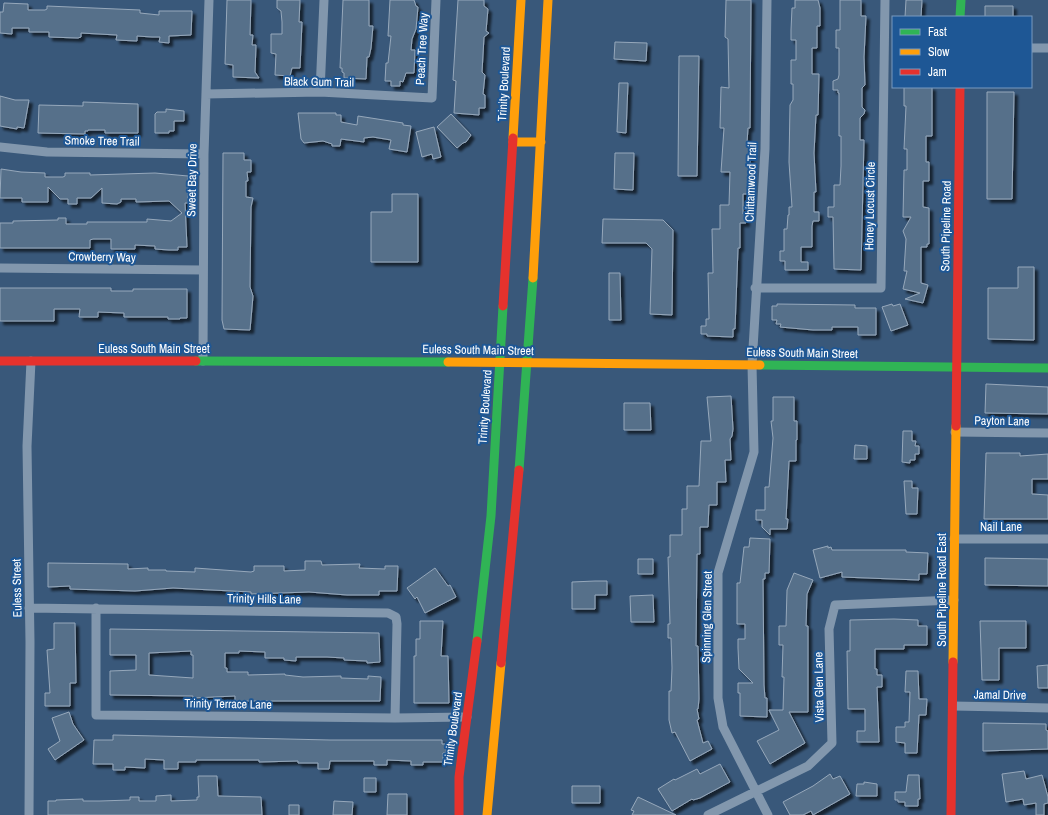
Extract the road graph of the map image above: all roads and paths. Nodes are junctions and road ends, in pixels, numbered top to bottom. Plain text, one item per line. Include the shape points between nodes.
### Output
1 (209, 0) edge
2 (324, 0) edge
3 (436, 0) edge
4 (521, 0) edge
5 (548, 0) edge
6 (767, 0) edge
7 (885, 0) edge
8 (961, 0) edge
9 (960, 16) edge
10 (1032, 48) edge
11 (1048, 48) edge
12 (960, 88) edge
13 (320, 92) junction
14 (206, 94) junction
15 (432, 98) joint
16 (513, 142) junction
17 (541, 142) junction
18 (0, 147) edge
19 (204, 154) junction
20 (0, 268) edge
21 (203, 270) junction
22 (755, 288) junction
23 (0, 361) edge
24 (31, 361) junction
25 (203, 361) junction
26 (500, 362) junction
27 (527, 363) junction
28 (752, 365) junction
29 (956, 366) junction
30 (1048, 368) edge
31 (956, 432) junction
32 (1048, 433) edge
33 (954, 539) junction
34 (1048, 539) edge
35 (954, 600) junction
36 (29, 608) junction
37 (96, 608) junction
38 (953, 706) junction
39 (1048, 708) edge
40 (467, 716) junction
41 (396, 718) junction
42 (756, 791) junction
43 (29, 815) edge
44 (459, 815) edge
45 (487, 815) edge
46 (708, 815) edge
47 (768, 815) edge
48 (951, 815) edge

1 - 14 street, Sweet Bay Drive
2 - 13 street
3 - 15 street, Peach Tree Way
4 - 16 street, Trinity Boulevard
5 - 17 street
6 - 22 street, Chittamwood Trail via 762,225
7 - 22 street, Honey Locust Circle via 881,288
8 - 9 street
10 - 11 street
12 - 29 street, South Pipeline Road
13 - 14 street, Black Gum Trail
13 - 15 street, Black Gum Trail
14 - 19 street, Sweet Bay Drive
16 - 17 street
16 - 26 street, Trinity Boulevard
17 - 27 street
18 - 19 street, Smoke Tree Trail via 47,152
19 - 21 street, Sweet Bay Drive
20 - 21 street, Crowberry Way
21 - 25 street, Sweet Bay Drive
22 - 28 street, Chittamwood Trail
23 - 24 street, Euless South Main Street
24 - 25 street, Euless South Main Street
24 - 36 street, Euless Street via 27,446
25 - 26 street, Euless South Main Street
26 - 27 street, Euless South Main Street
26 - 40 street, Trinity Boulevard via 491,516
27 - 28 street, Euless South Main Street
27 - 45 street via 521,456
28 - 29 street, Euless South Main Street
28 - 42 street, Spinning Glen Street via 754,452 718,573 718,698 723,727
29 - 30 street, Euless South Main Street
29 - 31 street, South Pipeline Road East
31 - 32 street, Payton Lane
31 - 33 street, South Pipeline Road East
33 - 34 street, Nail Lane
33 - 35 street, South Pipeline Road East
35 - 38 street, South Pipeline Road East
35 - 42 street, Vista Glen Lane via 835,605 829,629 832,743 808,766
36 - 37 street, Trinity Hills Lane
36 - 43 street, Euless Street
37 - 41 street, Trinity Hills Lane via 388,613 396,617 397,624
37 - 41 street, Trinity Terrace Lane via 96,715
38 - 39 street, Jamal Drive
38 - 48 street, South Pipeline Road East
40 - 41 street, Trinity Terrace Lane
40 - 44 street, Trinity Boulevard via 459,777
42 - 46 street, Vista Glen Lane
42 - 47 street, Spinning Glen Street

